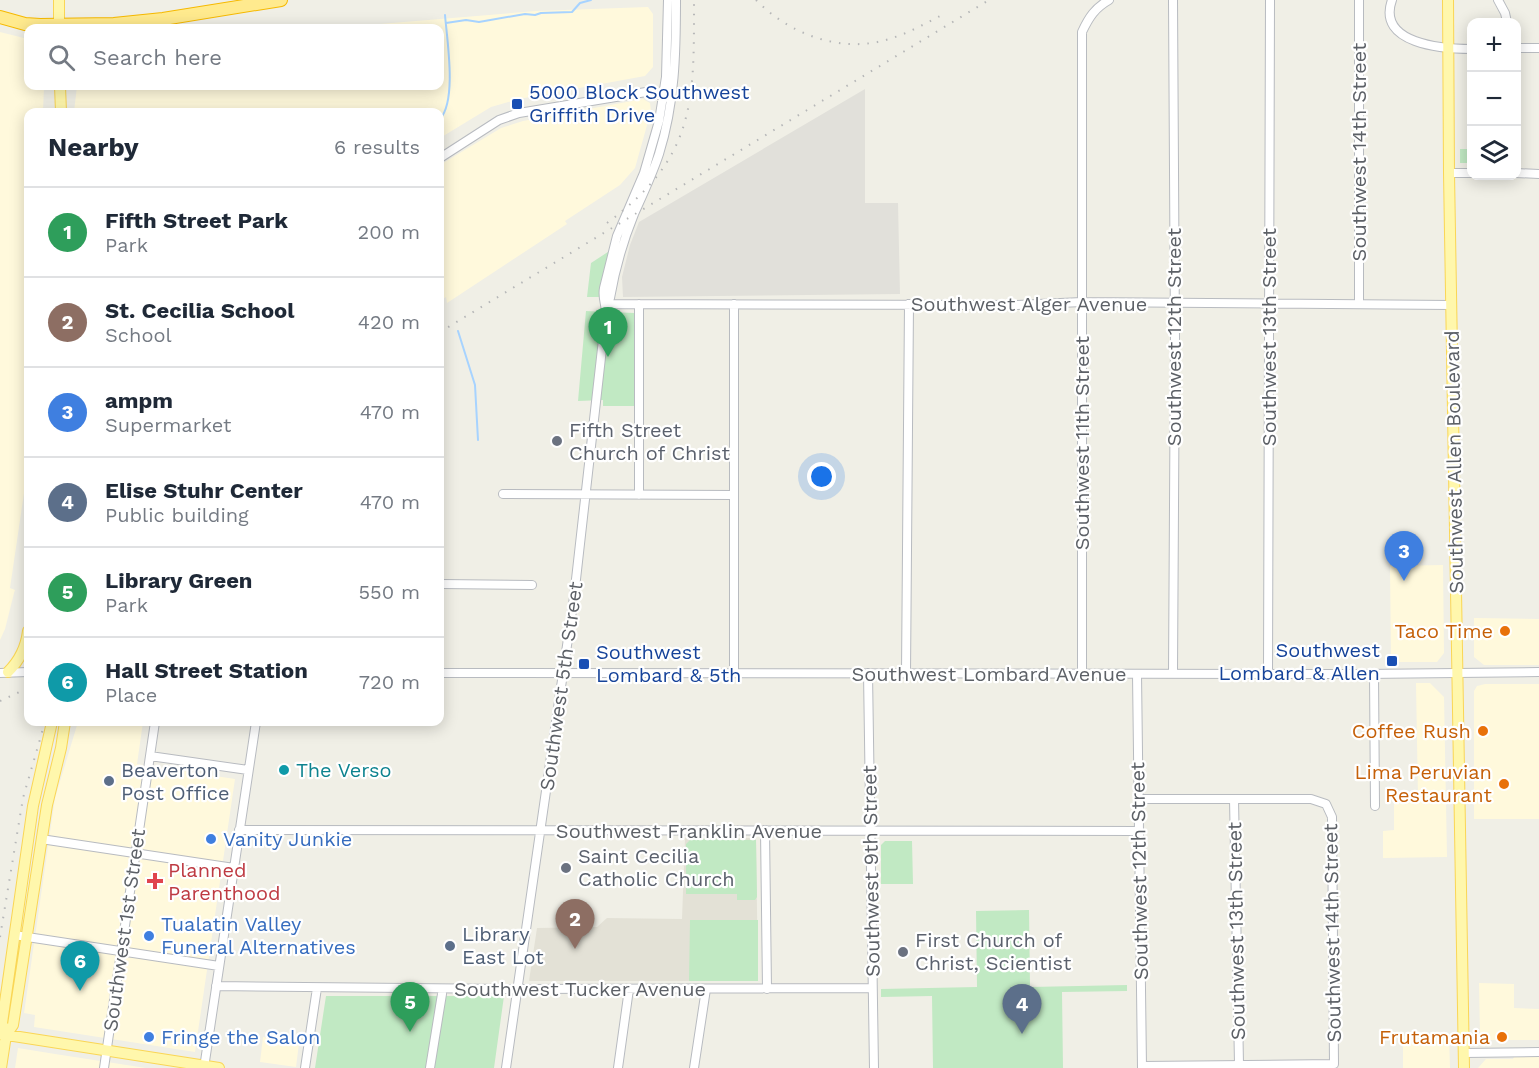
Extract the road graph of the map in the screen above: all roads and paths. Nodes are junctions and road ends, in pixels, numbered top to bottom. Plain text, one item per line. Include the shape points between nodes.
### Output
1 (59, 0) edge
2 (281, 0) edge
3 (668, 0) edge
4 (676, 0) edge
5 (1109, 0) edge
6 (1173, 0) edge
7 (1270, 0) edge
8 (1359, 0) edge
9 (1392, 0) edge
10 (1448, 0) edge
11 (1498, 0) edge
12 (0, 17) edge
13 (1506, 18) edge
14 (25, 24) edge
15 (59, 24) edge
16 (118, 24) edge
17 (1521, 48) edge
18 (1539, 48) edge
19 (1449, 49) junction
20 (1467, 49) edge
21 (60, 90) edge
22 (668, 97) junction
23 (61, 108) edge
24 (444, 155) edge
25 (1449, 173) junction
26 (1467, 173) edge
27 (1521, 173) edge
28 (1539, 174) edge
29 (1082, 302) junction
30 (1175, 303) junction
31 (1269, 303) junction
32 (606, 304) junction
33 (639, 304) junction
34 (734, 304) junction
35 (909, 304) junction
36 (1359, 304) junction
37 (1451, 305) junction
38 (503, 494) dead end
39 (586, 495) junction
40 (639, 495) junction
41 (734, 495) junction
42 (444, 584) edge
43 (532, 585) dead end
44 (24, 651) edge
45 (24, 672) edge
46 (1539, 672) edge
47 (4, 673) edge
48 (444, 673) edge
49 (564, 673) junction
50 (734, 673) junction
51 (868, 673) junction
52 (906, 673) junction
53 (1458, 673) junction
54 (1082, 674) junction
55 (1137, 674) junction
56 (1173, 674) junction
57 (1268, 674) junction
58 (1374, 674) junction
59 (51, 726) edge
60 (154, 726) edge
61 (255, 726) edge
62 (65, 727) edge
63 (150, 756) junction
64 (248, 770) junction
65 (1138, 799) junction
66 (1234, 799) junction
67 (1376, 806) dead end
68 (239, 830) junction
69 (765, 830) junction
70 (540, 831) junction
71 (871, 831) junction
72 (1139, 831) junction
73 (41, 839) junction
74 (136, 853) junction
75 (234, 868) junction
76 (14, 934) junction
77 (26, 936) junction
78 (121, 951) junction
79 (219, 966) junction
80 (216, 986) junction
81 (317, 988) junction
82 (873, 988) junction
83 (517, 989) junction
84 (629, 989) junction
85 (706, 989) junction
86 (767, 989) junction
87 (442, 994) dead end
88 (3, 1034) edge
89 (106, 1050) junction
90 (1539, 1052) edge
91 (1464, 1053) junction
92 (1239, 1064) junction
93 (204, 1067) edge
94 (1142, 1067) edge
95 (1, 1068) edge
96 (104, 1068) edge
97 (219, 1068) edge
98 (305, 1068) edge
99 (430, 1068) edge
100 (506, 1068) edge
101 (618, 1068) edge
102 (694, 1068) edge
103 (874, 1068) edge
104 (1464, 1068) edge

1 - 15 main road
2 - 16 highway
3 - 22 street, Southwest 5th Street
4 - 22 street, Southwest 5th Street via 676,56
5 - 29 street, Southwest 11th Street via 1089,16 1082,32
6 - 30 street, Southwest 12th Street
7 - 31 street, Southwest 13th Street
8 - 36 street, Southwest 14th Street
9 - 19 street via 1390,20 1398,32 1412,40
10 - 19 main road, Southwest Allen Boulevard
11 - 13 street
12 - 14 highway
17 - 18 street
19 - 20 street
19 - 25 main road, Southwest Allen Boulevard
21 - 23 main road
22 - 24 street via 646,92 519,113 500,120
22 - 32 street, Southwest 5th Street via 647,164 612,250 603,297
25 - 26 street
25 - 37 main road, Southwest Allen Boulevard
27 - 28 street
29 - 30 street, Southwest Alger Avenue
29 - 35 street, Southwest Alger Avenue
29 - 54 street, Southwest 11th Street
30 - 31 street, Southwest Alger Avenue
30 - 56 street, Southwest 12th Street
31 - 36 street, Southwest Alger Avenue
31 - 57 street, Southwest 13th Street
32 - 33 street, Southwest Alger Avenue
32 - 39 street, Southwest 5th Street
33 - 34 street, Southwest Alger Avenue
33 - 40 street
34 - 35 street, Southwest Alger Avenue
34 - 41 street
35 - 52 street
36 - 37 street, Southwest Alger Avenue
37 - 53 main road, Southwest Allen Boulevard
38 - 39 street
39 - 40 street
39 - 49 street, Southwest 5th Street
40 - 41 street
41 - 50 street
42 - 43 street
44 - 47 main road
45 - 47 street
46 - 53 street, Southwest Lombard Avenue
48 - 49 street, Southwest Lombard Avenue
49 - 50 street, Southwest Lombard Avenue
49 - 70 street, Southwest 5th Street
50 - 51 street, Southwest Lombard Avenue
51 - 52 street, Southwest Lombard Avenue
51 - 71 street, Southwest 9th Street
52 - 54 street, Southwest Lombard Avenue
53 - 58 street, Southwest Lombard Avenue
53 - 91 main road, Southwest Allen Boulevard
54 - 55 street, Southwest Lombard Avenue
55 - 56 street, Southwest Lombard Avenue
55 - 65 street, Southwest 12th Street
56 - 57 street, Southwest Lombard Avenue
57 - 58 street, Southwest Lombard Avenue
58 - 67 street
59 - 76 main road via 33,806
60 - 63 street, Southwest 1st Street
61 - 64 street
62 - 73 main road
63 - 64 street
63 - 74 street, Southwest 1st Street
64 - 68 street
65 - 66 street
65 - 72 street, Southwest 12th Street
66 - 92 street, Southwest 13th Street
66 - 92 street, Southwest 14th Street via 1311,799 1326,804 1332,817 1334,1064
68 - 70 street, Southwest Franklin Avenue
68 - 75 street
69 - 70 street, Southwest Franklin Avenue
69 - 71 street, Southwest Franklin Avenue
69 - 86 street
70 - 83 street, Southwest 5th Street
71 - 72 street, Southwest Franklin Avenue
71 - 82 street, Southwest 9th Street
72 - 94 street, Southwest 12th Street
73 - 74 street
73 - 77 main road
74 - 75 street
74 - 78 street, Southwest 1st Street
75 - 79 street
76 - 77 street
76 - 88 main road
77 - 78 street
77 - 88 main road via 13,1025
78 - 79 street
78 - 89 street, Southwest 1st Street
79 - 80 street
80 - 81 street, Southwest Tucker Avenue
80 - 93 street
81 - 83 street, Southwest Tucker Avenue
81 - 98 street
82 - 86 street, Southwest Tucker Avenue
82 - 103 street, Southwest 9th Street
83 - 84 street, Southwest Tucker Avenue
83 - 100 street, Southwest 5th Street
84 - 85 street, Southwest Tucker Avenue
84 - 101 street
85 - 86 street, Southwest Tucker Avenue
85 - 102 street
87 - 99 street
88 - 89 main road
88 - 95 main road
89 - 93 main road
89 - 96 street, Southwest 1st Street
90 - 91 street
91 - 104 main road, Southwest Allen Boulevard
92 - 94 street
93 - 97 main road

